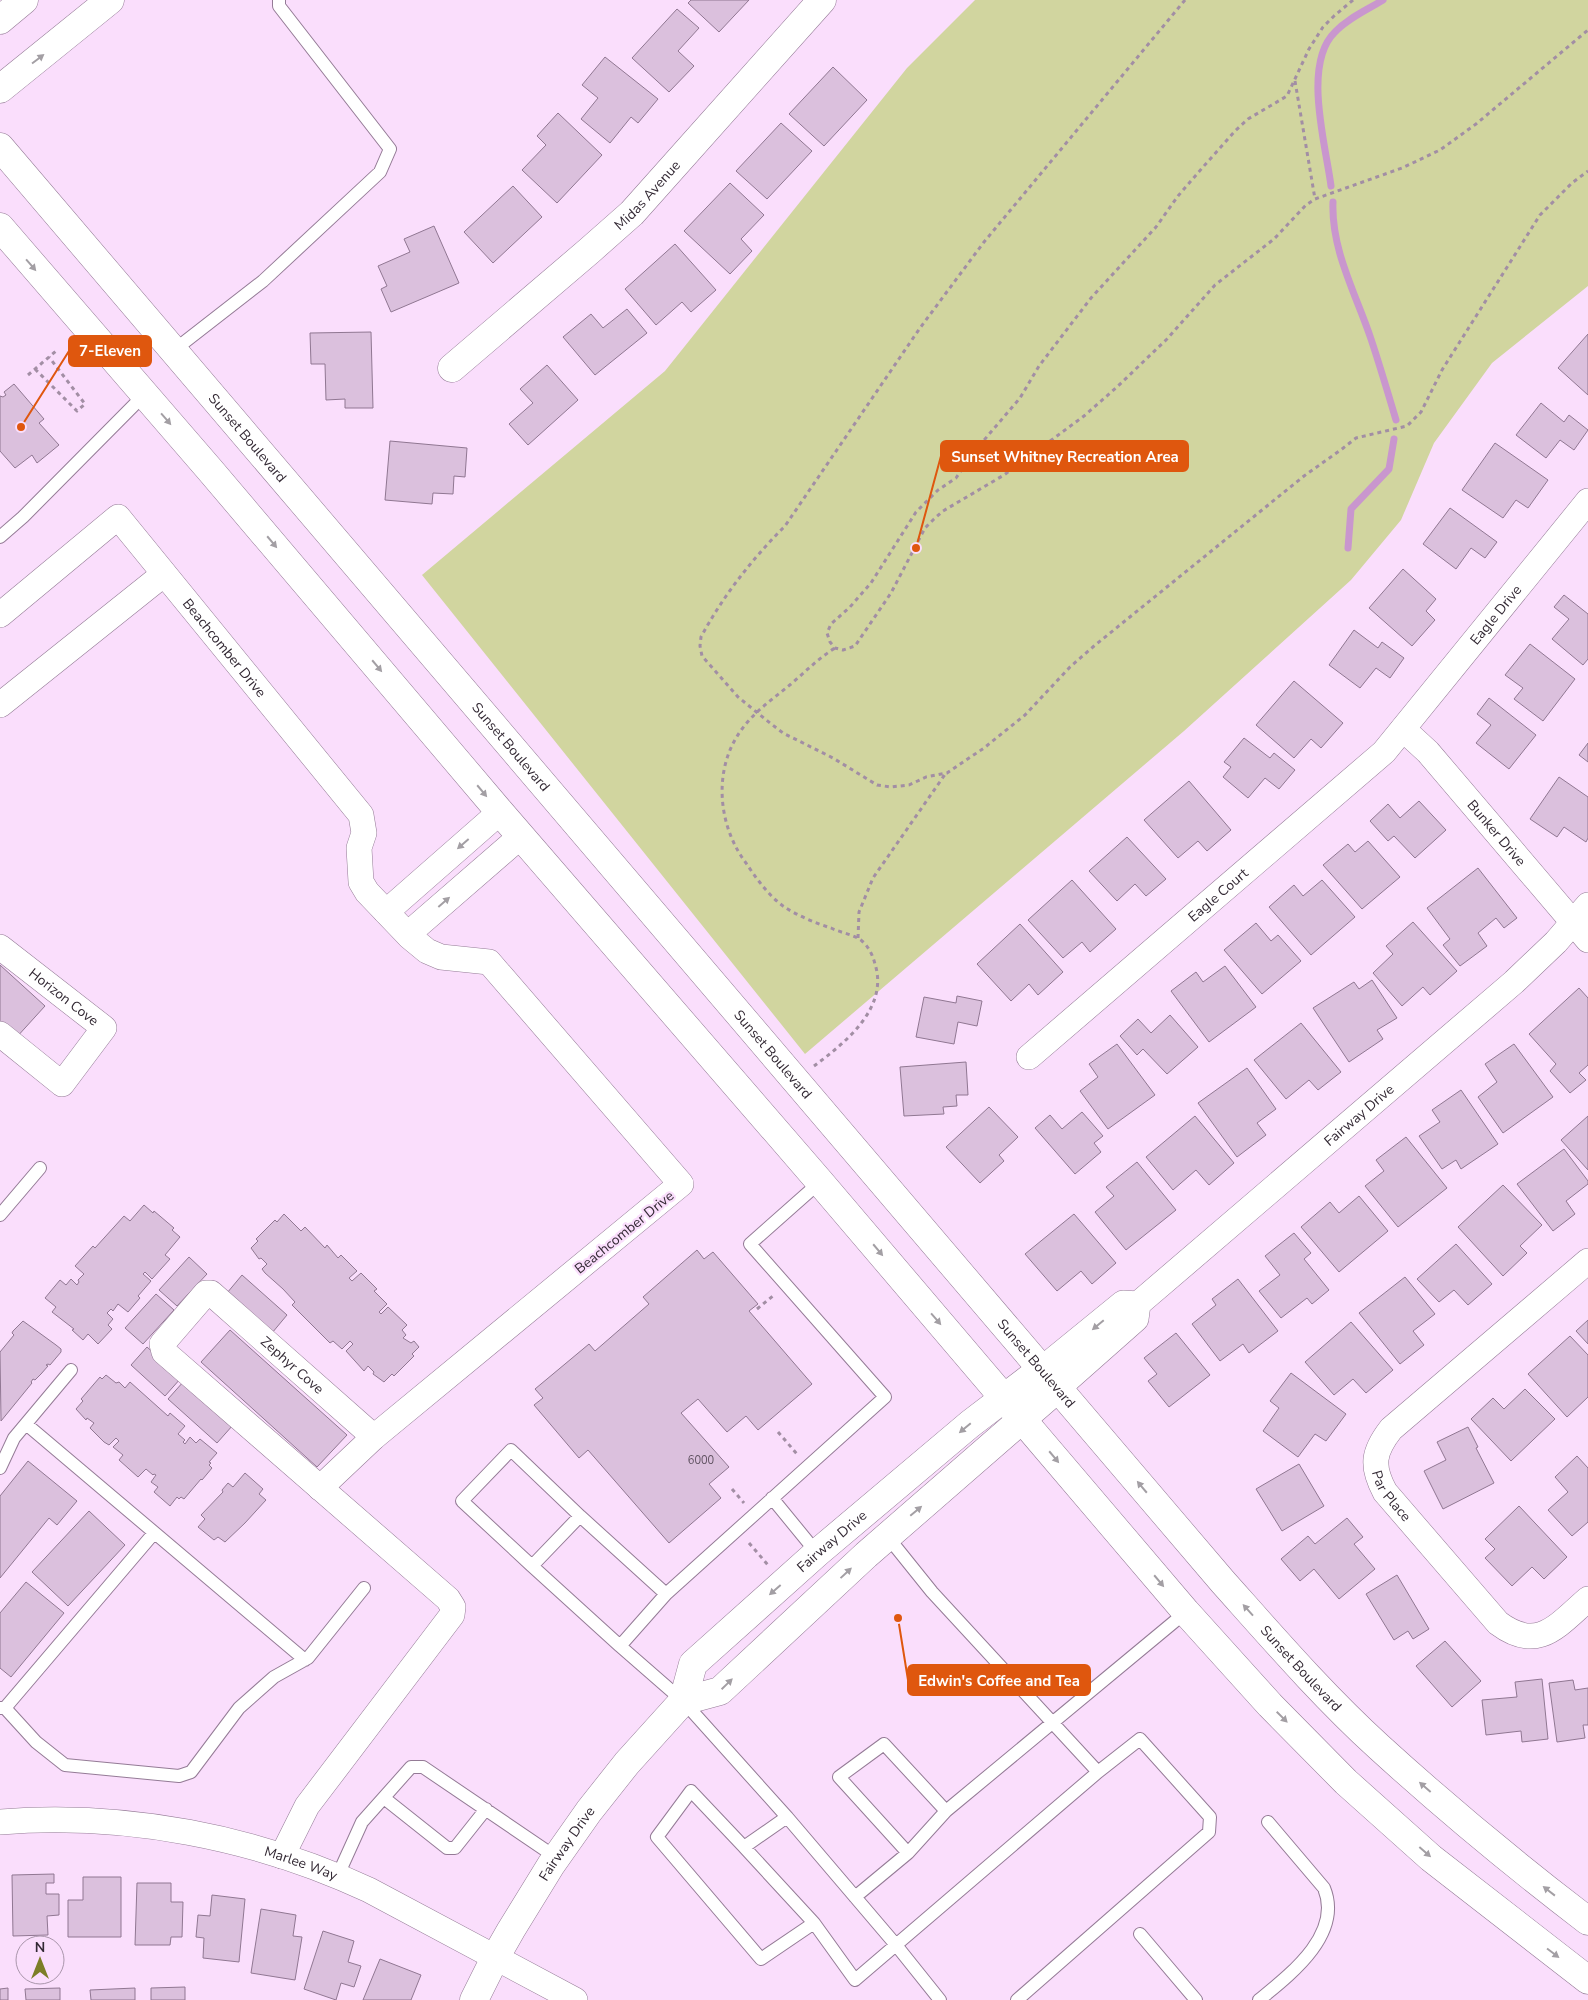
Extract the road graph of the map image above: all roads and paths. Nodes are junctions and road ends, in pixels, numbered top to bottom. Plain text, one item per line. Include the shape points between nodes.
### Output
1 (24, 0) edge
2 (110, 0) edge
3 (279, 0) edge
4 (822, 0) edge
5 (1185, 0) edge
6 (1353, 0) edge
7 (0, 20) edge
8 (1588, 30) edge
9 (1295, 81) junction
10 (0, 89) edge
11 (0, 147) edge
12 (1588, 171) edge
13 (1315, 199) junction
14 (0, 227) edge
15 (174, 350) junction
16 (56, 351) dead end
17 (49, 357) junction
18 (452, 368) dead end
19 (35, 369) junction
20 (28, 375) dead end
21 (144, 395) junction
22 (1588, 501) edge
23 (2, 532) edge
24 (164, 574) junction
25 (0, 615) edge
26 (835, 648) junction
27 (0, 705) edge
28 (757, 712) junction
29 (1403, 729) junction
30 (947, 772) junction
31 (500, 812) junction
32 (521, 836) junction
33 (386, 912) junction
34 (1583, 922) edge
35 (408, 934) junction
36 (858, 939) junction
37 (0, 947) edge
38 (0, 1034) edge
39 (1030, 1057) dead end
40 (795, 1080) junction
41 (40, 1168) dead end
42 (820, 1182) junction
43 (0, 1215) edge
44 (1588, 1261) edge
45 (71, 1370) dead end
46 (1050, 1378) junction
47 (1004, 1398) junction
48 (1022, 1420) junction
49 (26, 1424) junction
50 (778, 1432) dead end
51 (374, 1438) junction
52 (807, 1466) junction
53 (0, 1468) edge
54 (320, 1488) junction
55 (772, 1498) junction
56 (580, 1516) junction
57 (154, 1533) junction
58 (887, 1536) junction
59 (757, 1552) dead end
60 (817, 1553) junction
61 (768, 1565) dead end
62 (532, 1566) junction
63 (364, 1588) dead end
64 (666, 1594) junction
65 (1588, 1599) edge
66 (1186, 1612) junction
67 (620, 1646) junction
68 (305, 1660) junction
69 (682, 1701) junction
70 (3, 1708) edge
71 (1053, 1723) junction
72 (1098, 1772) junction
73 (384, 1798) junction
74 (486, 1809) junction
75 (946, 1811) junction
76 (787, 1817) junction
77 (0, 1822) edge
78 (1268, 1822) dead end
79 (744, 1847) junction
80 (908, 1853) junction
81 (282, 1856) junction
82 (557, 1858) junction
83 (338, 1875) junction
84 (855, 1897) junction
85 (1588, 1921) edge
86 (814, 1923) junction
87 (1140, 1934) dead end
88 (896, 1945) junction
89 (495, 1958) junction
90 (1588, 1980) edge
91 (474, 2000) edge
92 (574, 2000) edge
93 (940, 2000) edge
94 (1018, 2000) edge
95 (1196, 2000) edge
96 (1259, 2000) edge

1 - 7 main road
10 -> 2 main road
3 - 15 lane via 279,6 390,149 380,172 263,281
4 - 18 main road, Midas Avenue via 632,212
5 - 28 path via 984,242 920,328 785,526 743,572 708,624 701,637 702,656 738,697
6 - 9 path via 1323,27
8 - 13 path via 1440,150 1402,168
9 - 13 path
9 - 26 path via 1287,96 1248,119 1203,166 1156,227 1091,298 1039,366 1020,398 956,478 938,490 916,512 871,583 831,624 828,633
11 - 15 main road, Sunset Boulevard
12 - 30 path via 1540,215 1442,370 1421,412 1407,426 1356,438 1304,476 1094,646 1025,715
13 - 26 path via 1274,240 1215,285 1167,339 1084,416 1004,475 934,518 925,528 891,593 855,646 843,650
14 -> 21 main road
15 - 40 main road, Sunset Boulevard
16 - 17 path
17 - 19 path
17 - 19 path via 85,404 77,411
19 - 20 path
21 - 23 lane via 23,517
21 -> 31 main road
22 - 29 street, Eagle Drive
24 - 25 street, Beachcomber Drive via 118,517
24 - 27 street
24 - 33 street, Beachcomber Drive via 361,815 364,833 359,848 361,882
26 - 28 path
28 - 30 path via 783,733 833,758 876,785 909,785
28 - 36 path via 732,746 722,785 722,804 733,846 767,891 783,906
29 - 34 street, Bunker Drive via 1428,752
29 - 39 street, Eagle Court via 1366,770
30 - 36 path via 873,878 859,912
31 - 32 main road
31 -> 33 street
35 -> 32 street
32 - 42 main road
33 - 35 street, Beachcomber Drive
34 - 46 street, Fairway Drive via 1138,1304 1124,1303
35 - 51 street, Beachcomber Drive via 427,951 441,956 488,962 681,1184
36 - 40 path via 872,954 877,971 877,993 868,1015 850,1036
37 - 38 street, Horizon Cove via 104,1028 62,1084
40 - 46 main road, Sunset Boulevard
41 - 43 lane
42 -> 47 main road
42 - 52 lane via 750,1244 885,1397
44 - 65 street, Par Place via 1391,1429 1380,1443 1375,1461 1377,1478 1385,1492 1498,1623 1511,1633 1527,1638 1542,1634 1557,1626
45 - 49 lane
46 - 47 main road, Fairway Drive
46 - 48 main road
85 -> 46 main road, Sunset Boulevard via 1464,1822 1378,1746 1304,1672
47 - 48 main road
47 -> 60 main road, Fairway Drive
58 -> 48 main road
48 -> 66 main road
49 - 53 lane via 14,1438
49 - 57 lane
50 - 52 path
51 - 54 street, Beachcomber Drive
51 - 54 street, Zephyr Cove via 211,1293 206,1293 162,1344 164,1352
52 - 55 lane
54 - 81 street via 448,1599 452,1615 307,1806
55 - 60 lane
55 - 64 lane
56 - 62 lane
56 - 62 lane via 511,1450 462,1501
56 - 64 lane
57 - 68 lane
57 - 70 lane
69 -> 58 main road via 720,1691
58 - 71 lane via 932,1592
59 - 61 path
60 -> 69 main road, Fairway Drive via 693,1664
62 - 67 lane
63 - 68 lane
64 - 67 lane
66 - 71 lane
66 -> 90 main road via 1270,1705 1346,1782 1431,1858
67 - 69 lane
68 - 70 lane via 274,1677 239,1708 191,1772 178,1776 65,1765 36,1742
69 - 76 lane
69 - 82 main road, Fairway Drive via 627,1762
71 - 72 lane
71 - 75 lane
72 - 88 lane
72 - 94 lane via 1140,1739 1210,1817 1209,1832
73 - 74 lane via 411,1767 423,1767
73 - 74 lane via 447,1848 455,1848
73 - 83 lane via 362,1822
74 - 82 lane
75 - 80 lane
75 - 80 lane via 884,1744 839,1777
76 - 79 lane
76 - 84 lane
77 - 81 street, Marlee Way via 75,1820 129,1824 210,1837
78 - 96 lane via 1324,1888 1328,1912 1324,1930 1308,1954
79 - 86 lane
79 - 86 lane via 691,1791 657,1837 761,1960
80 - 84 lane
81 - 83 street, Marlee Way
82 - 89 main road, Fairway Drive
83 - 89 street, Marlee Way
84 - 88 lane
86 - 88 lane via 855,1980
87 - 95 lane
88 - 93 lane
89 - 91 main road, Fairway Drive
89 - 92 street, Marlee Way

